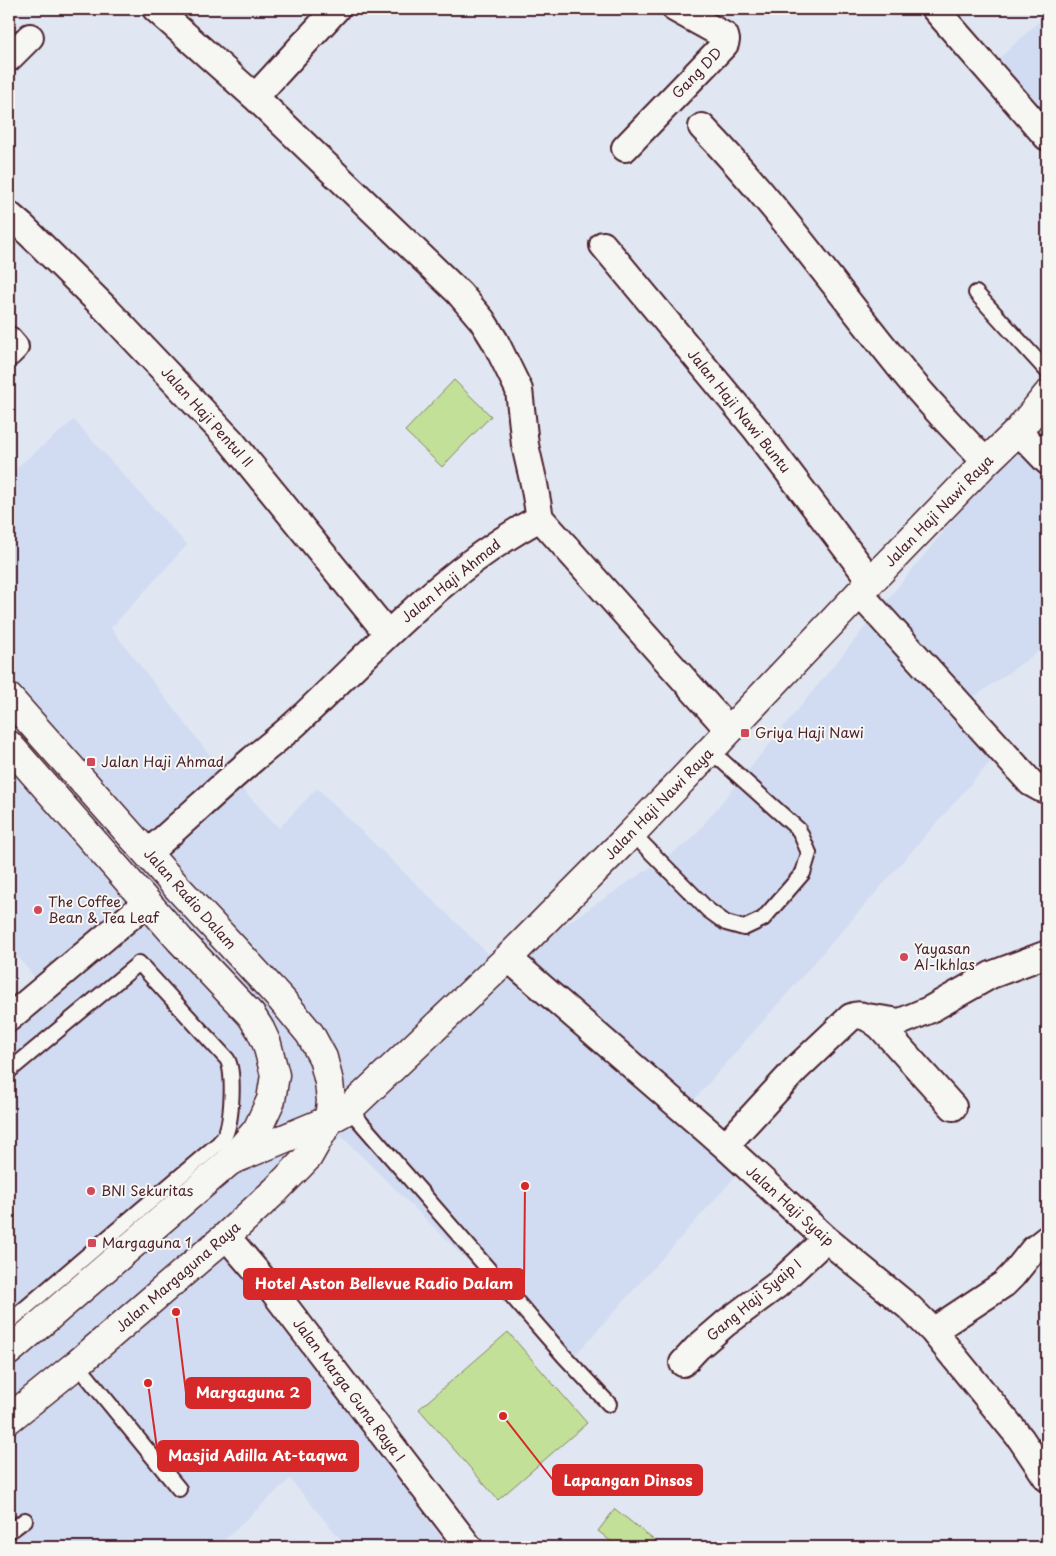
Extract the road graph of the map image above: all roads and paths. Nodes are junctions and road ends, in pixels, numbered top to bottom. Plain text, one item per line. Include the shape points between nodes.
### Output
1 (156, 9) edge
2 (336, 9) edge
3 (676, 9) edge
4 (935, 9) edge
5 (30, 37) dead end
6 (9, 58) edge
7 (255, 97) junction
8 (702, 127) dead end
9 (1047, 137) edge
10 (625, 148) dead end
11 (13, 228) edge
12 (603, 245) dead end
13 (976, 293) dead end
14 (9, 340) edge
15 (9, 353) edge
16 (1047, 371) edge
17 (1047, 395) edge
18 (1018, 431) junction
19 (1047, 461) edge
20 (986, 462) junction
21 (540, 518) junction
22 (866, 587) junction
23 (388, 633) junction
24 (9, 698) edge
25 (730, 730) junction
26 (9, 745) edge
27 (710, 750) junction
28 (1047, 790) edge
29 (632, 833) junction
30 (148, 854) junction
31 (146, 902) junction
32 (1047, 954) edge
33 (508, 958) junction
34 (867, 1017) junction
35 (9, 1018) edge
36 (9, 1071) edge
37 (953, 1107) dead end
38 (339, 1114) junction
39 (725, 1146) junction
40 (230, 1161) junction
41 (226, 1236) junction
42 (826, 1239) junction
43 (1047, 1239) edge
44 (9, 1322) edge
45 (933, 1331) junction
46 (9, 1352) edge
47 (683, 1363) dead end
48 (77, 1364) junction
49 (609, 1404) dead end
50 (9, 1419) edge
51 (1047, 1478) edge
52 (179, 1489) dead end
53 (25, 1520) dead end
54 (9, 1526) edge
55 (469, 1547) edge

1 - 7 street
2 - 7 street
3 - 10 street, Gang DD via 725,36 725,44
4 - 9 street
5 - 6 street
7 - 21 street via 460,293 482,320 519,390 525,445
8 - 20 street via 760,192 900,368
11 - 23 street, Jalan Haji Pentul II via 107,310 231,441
12 - 22 street, Jalan Haji Nawi Buntu via 755,428
13 - 16 lane
14 - 15 street via 15,347
17 - 18 main road, Jalan Haji Nawi Raya
18 - 19 street
18 - 20 main road, Jalan Haji Nawi Raya
20 - 22 main road, Jalan Haji Nawi Raya
21 - 23 street, Jalan Haji Ahmad via 481,554
21 - 25 street
22 - 25 main road, Jalan Haji Nawi Raya
22 - 28 street, Jalan Haji Nawi Buntu via 1031,783
23 - 30 street, Jalan Haji Ahmad via 295,724
24 - 30 main road, Jalan Radio Dalam
25 - 27 main road, Jalan Haji Nawi Raya
26 - 31 main road
27 - 29 main road, Jalan Haji Nawi Raya
27 - 29 lane via 799,830 809,853 803,873 763,919 744,928 726,923 708,910
29 - 33 main road, Jalan Haji Nawi Raya
30 - 38 main road, Jalan Radio Dalam via 310,1034 323,1058 331,1102
31 - 35 street
31 - 40 main road via 251,1015 267,1044 275,1075 271,1100 257,1130
32 - 34 street via 991,975 929,1010 900,1022
33 - 38 main road, Jalan Haji Nawi Raya
33 - 39 street, Jalan Haji Syaip
34 - 37 street via 889,1036
34 - 39 street via 851,1017 796,1069
36 - 44 lane via 139,963 230,1063 231,1086 230,1117 225,1136 219,1143
38 - 40 main road, Jalan Haji Nawi Raya
38 - 41 main road, Jalan Margaguna Raya via 308,1157
38 - 49 lane
39 - 42 street, Jalan Haji Syaip
40 - 46 main road
41 - 48 main road, Jalan Margaguna Raya
41 - 55 street, Jalan Marga Guna Raya I via 274,1292
42 - 45 street, Jalan Haji Syaip
42 - 47 street, Gang Haji Syaip I via 777,1284 726,1322
43 - 45 street via 1033,1250 1004,1284
45 - 51 street, Jalan Haji Syaip via 1020,1439
48 - 50 main road, Jalan Margaguna Raya
48 - 52 lane
53 - 54 lane via 13,1529

